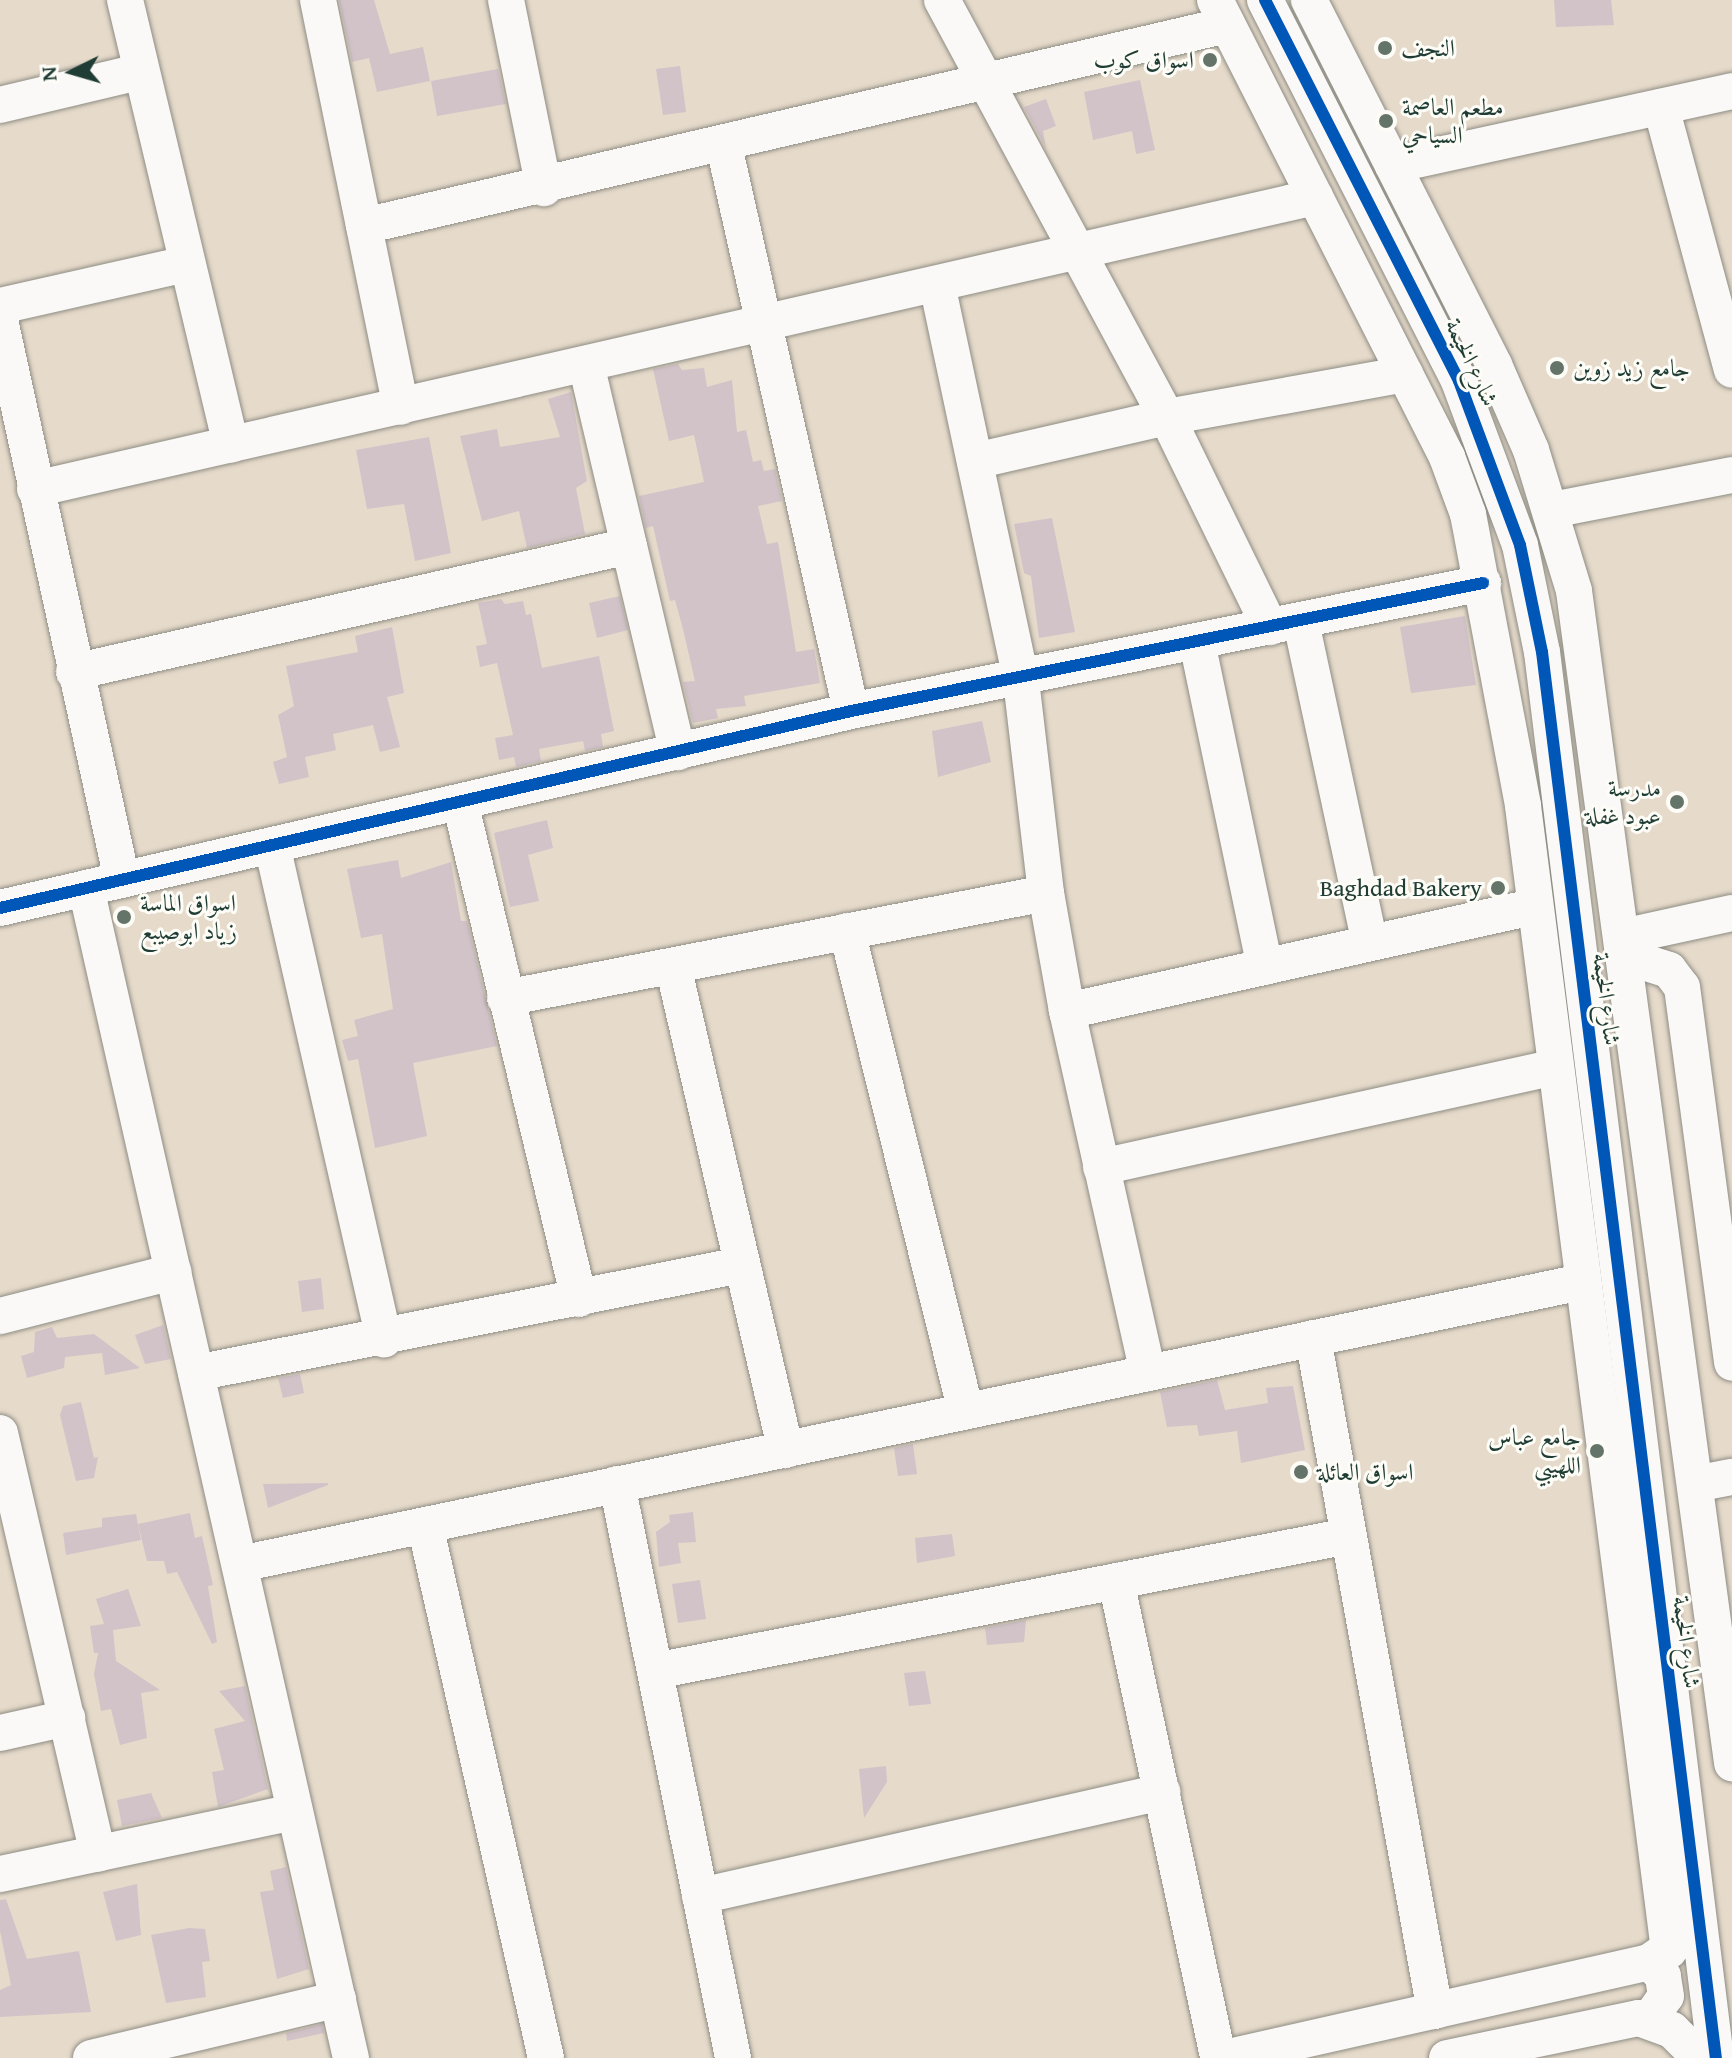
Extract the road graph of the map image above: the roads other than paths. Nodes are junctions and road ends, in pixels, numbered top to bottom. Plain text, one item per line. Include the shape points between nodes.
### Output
1 (125, 0) edge
2 (318, 0) edge
3 (508, 0) edge
4 (942, 0) edge
5 (1265, 0) edge
6 (1309, 0) edge
7 (1221, 13) edge
8 (139, 72) junction
9 (990, 82) junction
10 (1732, 91) edge
11 (0, 105) edge
12 (1661, 107) junction
13 (724, 146) junction
14 (1393, 165) junction
15 (544, 188) junction
16 (1315, 197) junction
17 (364, 226) junction
18 (1079, 252) junction
19 (186, 264) junction
20 (937, 284) junction
21 (0, 306) edge
22 (0, 320) edge
23 (763, 323) junction
24 (586, 364) junction
25 (1732, 370) edge
26 (1405, 374) junction
27 (401, 407) junction
28 (1167, 417) junction
29 (231, 445) junction
30 (975, 461) junction
31 (1732, 475) edge
32 (35, 489) junction
33 (1552, 510) junction
34 (629, 546) junction
35 (1483, 583) junction
36 (1286, 624) junction
37 (1197, 642) junction
38 (74, 672) junction
39 (1021, 680) junction
40 (851, 711) junction
41 (678, 752) junction
42 (460, 802) junction
43 (1560, 802) junction
44 (1523, 806) junction
45 (272, 845) junction
46 (122, 880) junction
47 (86, 888) junction
48 (1046, 893) junction
49 (1534, 907) junction
50 (0, 908) edge
51 (1732, 913) edge
52 (847, 931) junction
53 (1370, 943) junction
54 (1624, 946) junction
55 (673, 966) junction
56 (1265, 967) junction
57 (505, 998) junction
58 (1067, 1011) junction
59 (1587, 1016) junction
60 (1636, 1033) junction
61 (1555, 1067) junction
62 (1101, 1167) junction
63 (1658, 1207) junction
64 (1613, 1223) junction
65 (741, 1265) junction
66 (173, 1272) junction
67 (1582, 1282) junction
68 (579, 1299) junction
69 (0, 1316) edge
70 (1729, 1317) edge
71 (1313, 1338) junction
72 (384, 1339) junction
73 (1732, 1363) edge
74 (196, 1373) junction
75 (1148, 1373) junction
76 (966, 1411) junction
77 (0, 1433) edge
78 (786, 1450) junction
79 (1732, 1477) edge
80 (617, 1484) junction
81 (1695, 1484) junction
82 (425, 1525) junction
83 (12, 1535) edge
84 (1348, 1536) junction
85 (240, 1564) junction
86 (1116, 1581) junction
87 (655, 1671) junction
88 (67, 1718) junction
89 (0, 1733) edge
90 (1732, 1763) edge
91 (1162, 1792) junction
92 (295, 1812) junction
93 (98, 1854) junction
94 (0, 1874) edge
95 (700, 1896) junction
96 (1699, 1917) junction
97 (1659, 1956) junction
98 (338, 1999) junction
99 (1435, 2011) junction
100 (1649, 2020) junction
101 (91, 2058) edge
102 (351, 2058) edge
103 (546, 2058) edge
104 (733, 2058) edge
105 (1218, 2058) edge
106 (1224, 2058) edge
107 (1447, 2058) edge
108 (1700, 2058) edge
109 (1716, 2058) edge

1 - 8 street
2 - 17 street
3 - 15 street
4 - 9 street
5 - 43 street, شارع الخيمة via 1459,381 1493,461 1520,545 1539,637
6 - 14 street, شارع الخيمة
7 - 9 street
7 - 16 street
8 - 11 street
8 - 19 street
9 - 13 street
9 - 18 street
10 - 12 street
12 - 14 street
12 - 25 street
13 - 15 street
13 - 23 street
14 - 33 street, شارع الخيمة via 1494,365
15 - 17 street
16 - 18 street
16 - 26 street
17 - 27 street
18 - 20 street
18 - 28 street
19 - 21 street
19 - 29 street
20 - 23 street
20 - 30 street
22 - 32 street
23 - 24 street
23 - 40 street
24 - 27 street
24 - 34 street
26 - 28 street
26 - 35 street via 1452,471
27 - 29 street
28 - 30 street
28 - 36 street
29 - 32 street
30 - 39 street
31 - 33 street
32 - 38 street
33 - 54 street, شارع الخيمة via 1584,651
34 - 38 street
34 - 41 street
35 - 36 street
35 - 44 street
36 - 37 street
36 - 53 street
37 - 39 street
37 - 56 street
38 - 46 street
39 - 40 street
39 - 48 street
40 - 41 street
41 - 42 street
42 - 45 street
42 - 57 street
43 - 44 street
43 - 59 street, شارع الخيمة
44 - 49 street
45 - 46 street
45 - 72 street
46 - 47 street
47 - 50 street
47 - 66 street
48 - 52 street
48 - 58 street
49 - 53 street
49 - 61 street
51 - 54 street
52 - 55 street
52 - 76 street
53 - 56 street
54 - 60 street, شارع الخيمة
54 - 70 street via 1669,970 1682,987
55 - 57 street
55 - 65 street
56 - 58 street
57 - 68 street
58 - 62 street
59 - 60 street via 1613,1047 1627,1045
59 - 64 street, شارع الخيمة
60 - 63 street, شارع الخيمة
61 - 62 street
61 - 67 street
62 - 75 street
63 - 64 street via 1650,1195 1636,1192
63 - 81 street, شارع الخيمة
64 - 96 street, شارع الخيمة
65 - 68 street
65 - 78 street
66 - 69 street
66 - 74 street
67 - 71 street
67 - 97 street
68 - 72 street
70 - 73 street
71 - 75 street
71 - 84 street
72 - 74 street
74 - 85 street
75 - 76 street
76 - 78 street
77 - 83 street
78 - 80 street
79 - 81 street
80 - 82 street
80 - 87 street
81 - 90 street, شارع الخيمة
82 - 85 street
82 - 103 street
83 - 88 street
84 - 86 street
84 - 99 street
85 - 92 street
86 - 87 street
86 - 91 street
87 - 95 street
88 - 89 street
88 - 93 street
91 - 95 street
91 - 105 street
92 - 93 street
92 - 98 street
93 - 94 street
95 - 104 street
96 - 97 street via 1689,1934
96 - 109 street, شارع الخيمة
97 - 99 street
97 - 100 street via 1666,1996
98 - 101 street
98 - 102 street
99 - 106 street
100 - 107 street via 1629,2019
100 - 108 street via 1672,2030

